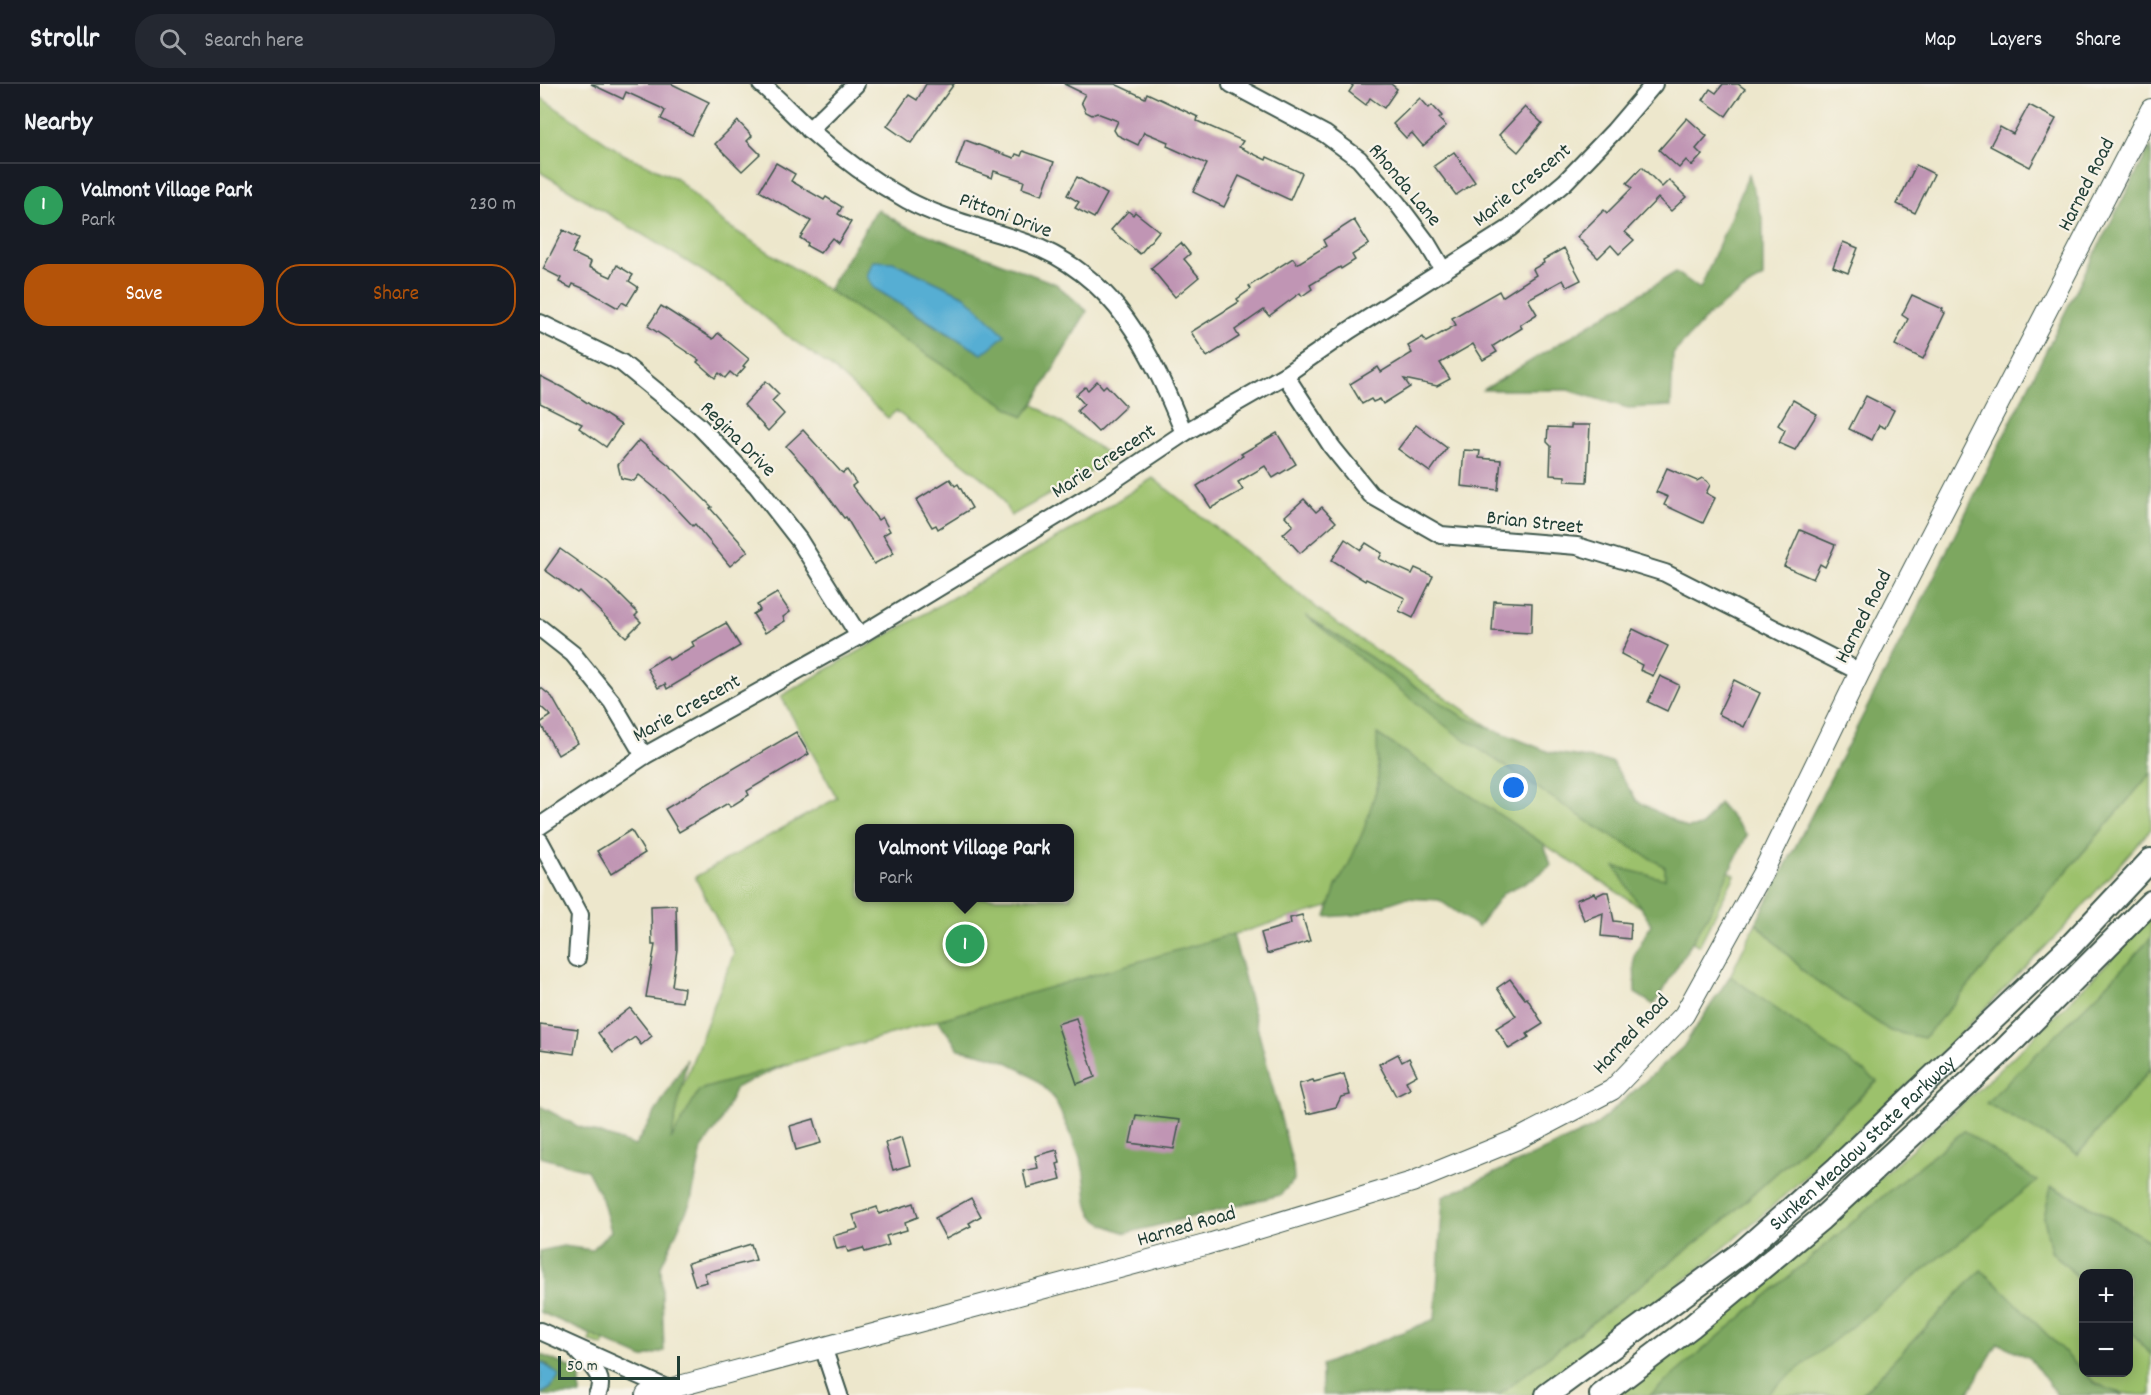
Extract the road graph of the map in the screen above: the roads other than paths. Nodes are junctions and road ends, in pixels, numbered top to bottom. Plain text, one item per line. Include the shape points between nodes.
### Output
1 (761, 84) edge
2 (856, 84) edge
3 (1231, 84) edge
4 (1654, 84) edge
5 (2151, 109) edge
6 (809, 130) junction
7 (1443, 270) junction
8 (540, 322) edge
9 (1285, 375) junction
10 (1184, 433) junction
11 (540, 628) edge
12 (859, 636) junction
13 (1860, 672) junction
14 (644, 756) junction
15 (540, 826) edge
16 (540, 841) edge
17 (2151, 860) edge
18 (2151, 902) edge
19 (577, 958) dead end
20 (540, 1331) edge
21 (573, 1347) junction
22 (823, 1347) junction
23 (674, 1392) edge
24 (597, 1395) edge
25 (646, 1395) edge
26 (839, 1395) edge
27 (1547, 1395) edge
28 (1601, 1395) edge

1 - 6 street, Pittoni Drive
2 - 6 street
3 - 7 street, Rhonda Lane via 1326,134 1359,159 1397,203
4 - 7 street, Marie Crescent via 1565,182 1510,228
5 - 13 main road, Harned Road
6 - 10 street, Pittoni Drive via 837,154 908,201 1065,259 1118,305 1159,371
7 - 9 street, Marie Crescent
8 - 12 street, Regina Drive via 622,363 699,426 758,486
9 - 10 street, Marie Crescent
9 - 13 street, Brian Street via 1332,447 1371,495 1441,535 1577,546 1665,573
10 - 12 street, Marie Crescent via 1096,492
11 - 14 street via 573,654 605,694
12 - 14 street, Marie Crescent
13 - 22 main road, Harned Road via 1762,874 1684,1015 1612,1090 1520,1138 1412,1182 1205,1245
14 - 15 street, Marie Crescent
16 - 19 street via 580,915
17 - 27 highway, Sunken Meadow State Parkway via 2071,945 1820,1184 1741,1253
18 - 28 highway, Sunken Meadow State Parkway via 2004,1050 1821,1219 1691,1327
20 - 21 street
21 - 23 street
21 - 24 street via 599,1374 601,1388
22 - 23 main road, Harned Road
22 - 26 street
23 - 25 main road, Harned Road

